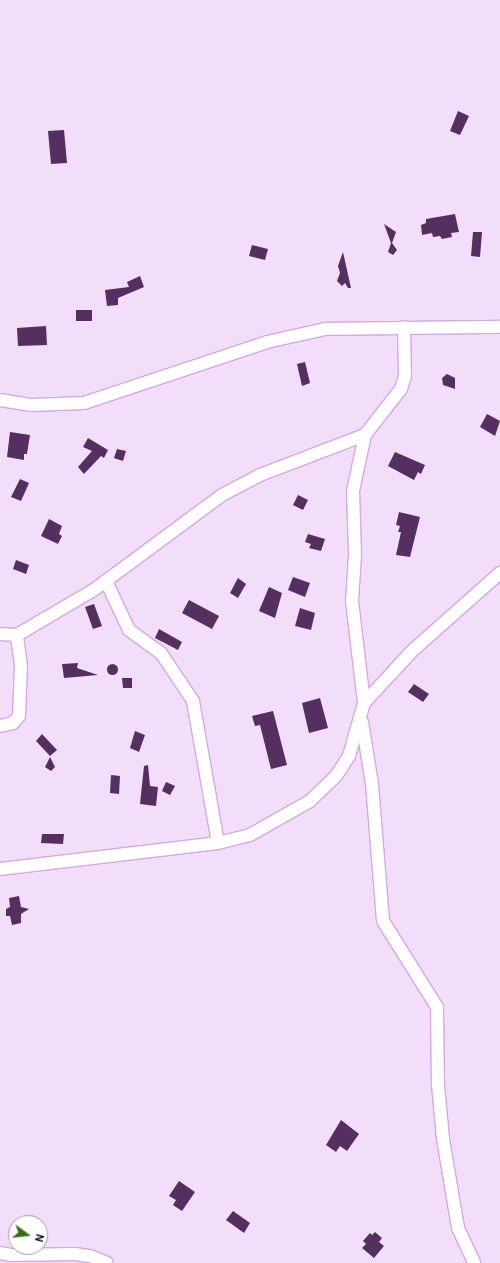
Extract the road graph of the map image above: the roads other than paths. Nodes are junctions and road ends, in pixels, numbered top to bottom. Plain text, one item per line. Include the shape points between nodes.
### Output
1 (404, 327) junction
2 (500, 327) edge
3 (0, 400) edge
4 (365, 436) junction
5 (500, 573) edge
6 (106, 581) junction
7 (0, 634) edge
8 (17, 635) junction
9 (364, 703) junction
10 (361, 716) junction
11 (0, 726) edge
12 (218, 843) junction
13 (0, 869) edge
14 (0, 1253) edge
15 (107, 1263) edge
16 (474, 1263) edge

1 - 2 street
1 - 3 street via 325,330 295,335 84,403 31,405
1 - 4 street via 405,376 401,389
4 - 6 street via 260,475 222,495
4 - 9 street via 353,491 355,554 352,601
5 - 9 street via 412,652
6 - 8 street
6 - 12 street via 129,630 161,654 193,700
7 - 8 street
8 - 11 street via 21,665 19,716 13,723
9 - 10 street
10 - 12 street via 349,756 336,776 310,801 250,835
10 - 16 street via 372,784 383,921 437,1008 438,1086 443,1139 458,1228
12 - 13 street
14 - 15 street via 75,1254 90,1256

